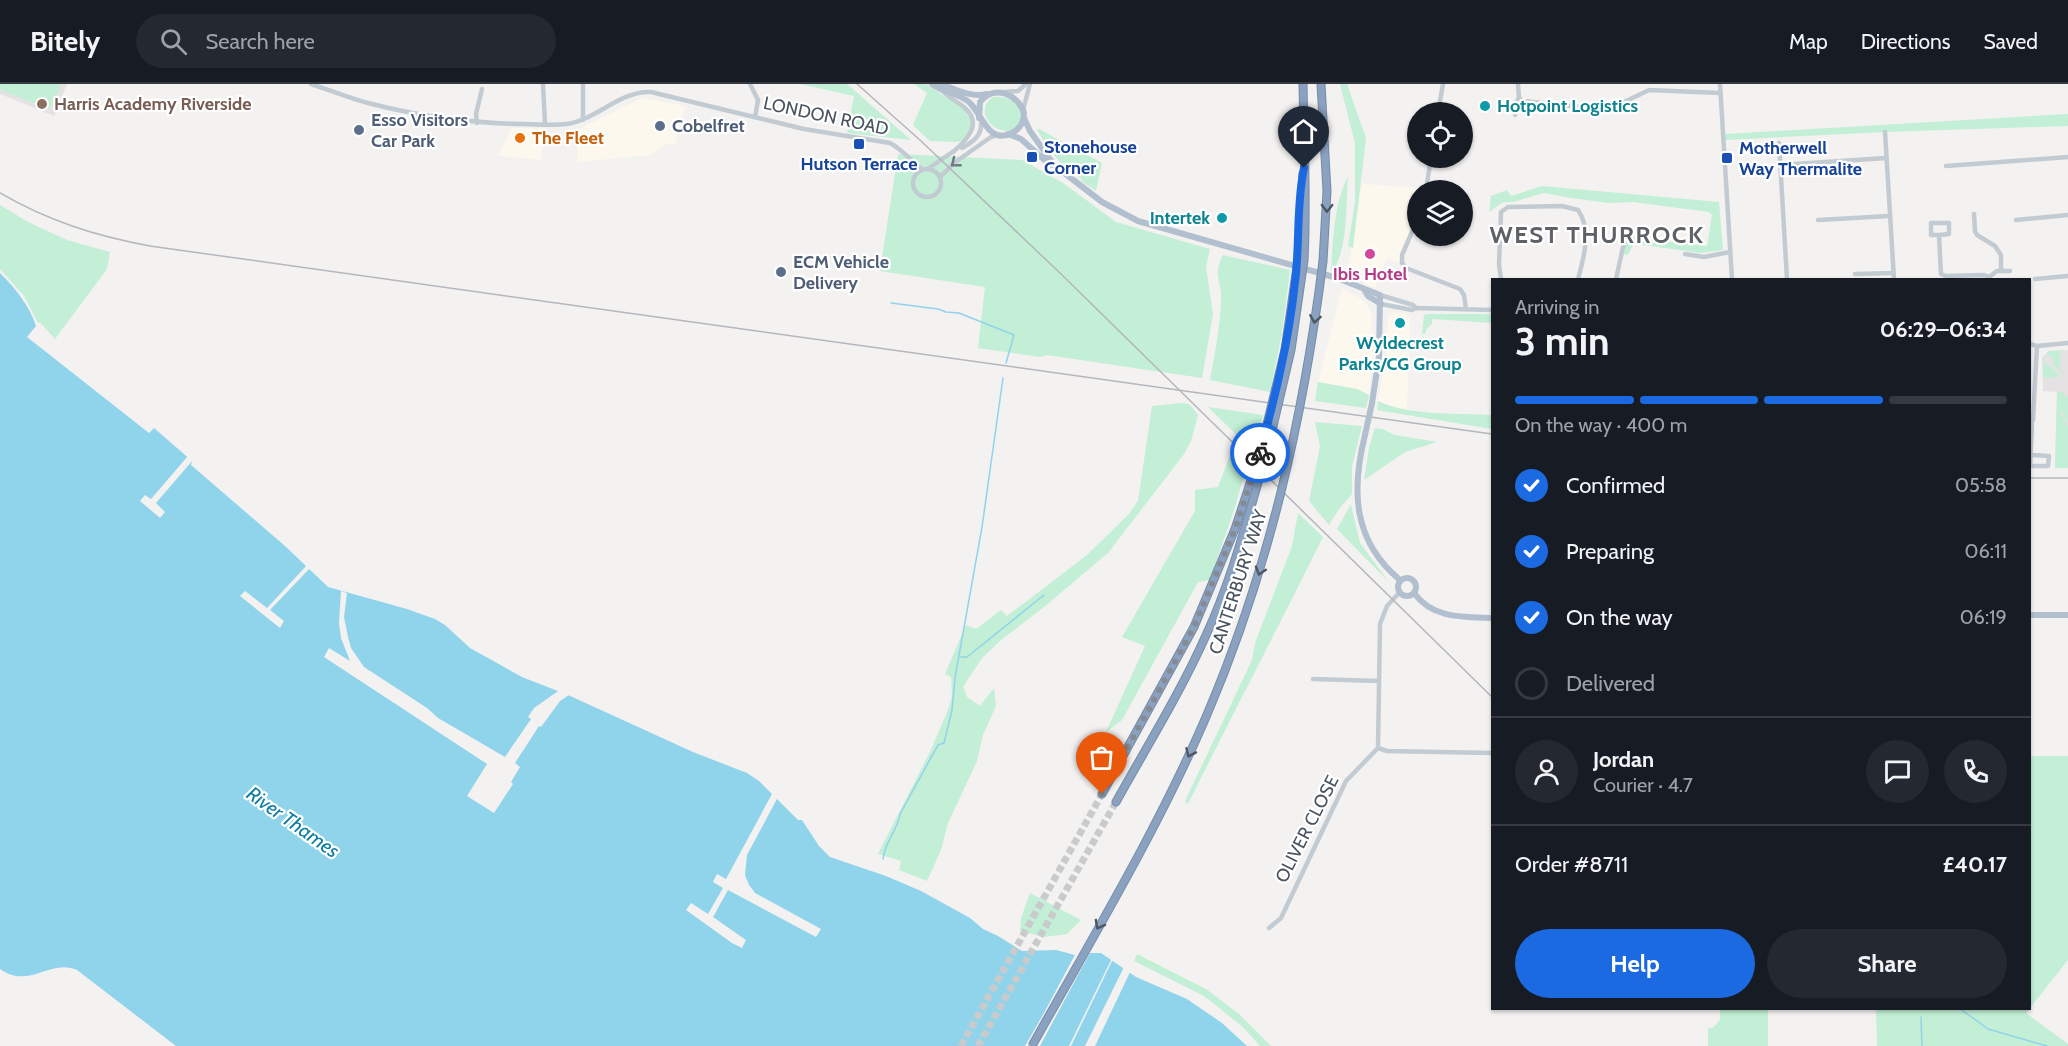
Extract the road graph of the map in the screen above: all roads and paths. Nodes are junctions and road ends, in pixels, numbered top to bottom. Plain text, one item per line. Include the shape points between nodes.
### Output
1 (311, 84) edge
2 (543, 84) edge
3 (583, 84) edge
4 (750, 84) edge
5 (932, 84) edge
6 (1028, 84) edge
7 (1303, 84) edge
8 (1321, 84) edge
9 (1443, 84) edge
10 (1518, 84) edge
11 (1720, 84) edge
12 (941, 87) edge
13 (482, 89) dead end
14 (1003, 92) junction
15 (990, 93) junction
16 (1720, 93) junction
17 (1519, 98) junction
18 (1440, 102) edge
19 (1023, 110) junction
20 (1515, 115) dead end
21 (755, 117) junction
22 (1024, 118) junction
23 (980, 119) junction
24 (583, 120) junction
25 (477, 123) junction
26 (545, 124) junction
27 (1885, 132) dead end
28 (1006, 134) junction
29 (1779, 143) dead end
30 (953, 152) junction
31 (1886, 158) junction
32 (2068, 158) edge
33 (911, 161) junction
34 (1054, 165) junction
35 (1780, 165) junction
36 (1946, 166) dead end
37 (924, 169) junction
38 (915, 176) junction
39 (940, 177) junction
40 (1974, 214) dead end
41 (2068, 215) edge
42 (1889, 216) junction
43 (1818, 220) dead end
44 (2016, 220) dead end
45 (1939, 235) junction
46 (1625, 238) dead end
47 (1407, 243) edge
48 (1730, 252) junction
49 (1686, 254) dead end
50 (2001, 271) junction
51 (2010, 271) dead end
52 (1855, 274) dead end
53 (1893, 276) edge
54 (2068, 276) edge
55 (1501, 278) edge
56 (1578, 278) edge
57 (1616, 278) edge
58 (1732, 278) edge
59 (1787, 278) edge
60 (1965, 278) edge
61 (1990, 278) edge
62 (2035, 279) dead end
63 (1365, 291) junction
64 (1380, 296) junction
65 (1381, 304) junction
66 (1416, 308) junction
67 (1466, 309) junction
68 (1491, 310) edge
69 (2068, 343) edge
70 (2031, 344) edge
71 (2037, 345) junction
72 (2032, 383) edge
73 (2031, 425) edge
74 (2031, 455) edge
75 (2031, 466) edge
76 (1255, 479) junction
77 (1400, 580) junction
78 (1399, 593) junction
79 (1414, 593) junction
80 (2031, 615) edge
81 (2068, 615) edge
82 (1491, 618) edge
83 (1313, 680) dead end
84 (1379, 681) junction
85 (1378, 748) junction
86 (1491, 753) edge
87 (1102, 794) tunnel mouth
88 (1116, 802) tunnel mouth
89 (1269, 928) dead end
90 (1032, 1046) edge

1 - 25 street, LONDON ROAD via 368,103
2 - 26 street
3 - 24 street
4 - 21 street via 758,100
5 - 12 main road
6 - 14 street via 1018,91
6 - 19 street
7 - 76 highway, CANTERBURY WAY, bridge via 1301,260 1280,375
8 -> 90 highway, CANTERBURY WAY, bridge via 1327,191 1323,261 1304,391 1264,558 1227,664 1179,775
9 - 18 street
10 - 17 street
11 - 16 street
12 - 15 main road via 981,96
12 - 23 main road via 970,103
12 - 30 street via 972,119 969,137
13 - 25 street
14 - 15 main road
14 - 19 main road via 1017,100
15 - 23 main road via 980,102
16 - 17 street via 1649,90 1618,105 1598,109
16 - 48 street
17 - 20 street
19 - 22 main road
21 - 24 street, LONDON ROAD via 647,92 636,93
21 - 33 street, LONDON ROAD via 890,143
22 - 28 main road via 1018,128
22 - 34 main road
23 - 28 main road via 990,130
23 - 30 street via 982,129 977,137
24 - 26 street, LONDON ROAD
25 - 26 street, LONDON ROAD
27 - 31 street
28 - 34 main road via 1018,137
28 -> 39 street via 987,139
29 - 35 street
30 - 37 street
31 - 35 street
31 - 42 street
32 - 36 street
33 - 37 street, LONDON ROAD
33 - 38 street
34 - 63 main road via 1102,202 1138,221 1337,278
35 - 59 street
37 - 38 street
37 - 39 street via 936,171
38 - 39 street via 914,189 925,197 938,192
40 - 50 street via 1977,235 1995,246 2001,255
41 - 44 street
42 - 43 street
42 - 53 street
45 - 45 street via 1931,235 1931,223 1949,223 1949,234
45 - 60 street via 1941,274
46 - 57 street
47 - 67 street via 1402,255 1406,268 1460,289
48 - 49 street via 1704,257
48 - 58 street
50 - 51 street
50 - 61 street
52 - 53 street
54 - 62 street
55 - 56 street via 1501,212 1508,207 1562,206 1578,210 1587,232
60 - 61 street
63 - 64 main road
63 - 65 main road
64 - 65 main road
64 - 66 street
65 - 66 street
65 - 77 main road, bridge via 1379,357 1357,487 1366,537 1383,566
66 - 67 street
67 - 68 street
69 - 71 street
70 - 71 street
71 - 72 street
72 - 73 street
73 - 74 street
74 - 75 street via 2049,456 2048,466
76 - 87 highway, CANTERBURY WAY via 1194,627
76 - 88 highway, CANTERBURY WAY via 1226,585 1204,640
77 - 78 main road
77 - 79 main road via 1407,577 1414,581
78 - 79 main road
78 - 84 street via 1382,618
79 - 82 main road via 1427,606 1450,616
80 - 81 main road
83 - 84 street
84 - 85 street
85 - 86 street
85 - 89 street, OLIVER CLOSE via 1346,781 1281,918

